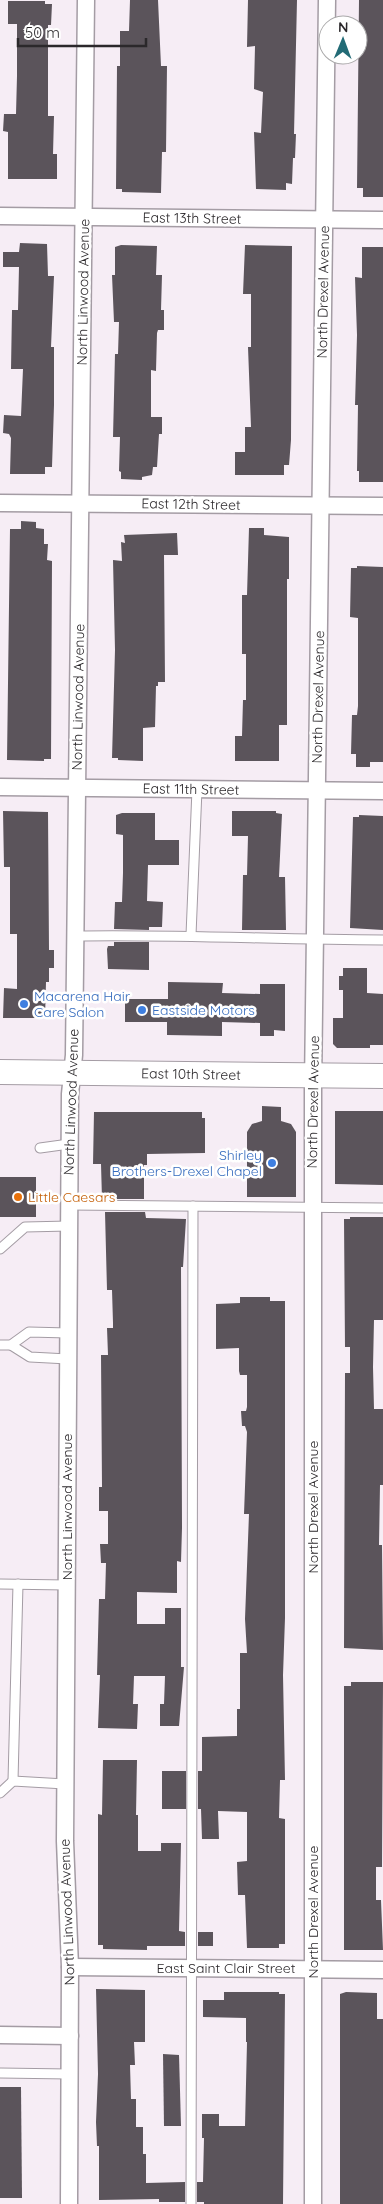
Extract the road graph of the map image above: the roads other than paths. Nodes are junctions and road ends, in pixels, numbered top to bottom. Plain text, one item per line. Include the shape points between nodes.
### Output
1 (86, 0) edge
2 (327, 0) edge
3 (0, 216) edge
4 (84, 217) junction
5 (324, 220) junction
6 (383, 220) edge
7 (0, 502) edge
8 (80, 503) junction
9 (321, 505) junction
10 (383, 506) edge
11 (0, 787) edge
12 (77, 788) junction
13 (197, 789) junction
14 (317, 790) junction
15 (383, 791) edge
16 (191, 935) junction
17 (75, 936) junction
18 (315, 940) junction
19 (383, 940) edge
20 (0, 1072) edge
21 (73, 1073) junction
22 (313, 1076) junction
23 (383, 1076) edge
24 (69, 1144) junction
25 (40, 1148) dead end
26 (69, 1205) junction
27 (193, 1206) junction
28 (313, 1208) junction
29 (383, 1208) edge
30 (69, 1226) junction
31 (0, 1250) edge
32 (68, 1333) junction
33 (0, 1345) edge
34 (11, 1345) junction
35 (68, 1359) junction
36 (0, 1584) edge
37 (18, 1584) junction
38 (67, 1586) junction
39 (13, 1781) junction
40 (65, 1784) junction
41 (0, 1793) edge
42 (70, 1967) junction
43 (191, 1968) junction
44 (313, 1969) junction
45 (383, 1970) edge
46 (0, 2036) edge
47 (70, 2036) junction
48 (0, 2073) edge
49 (69, 2074) junction
50 (69, 2204) edge
51 (191, 2204) edge
52 (312, 2204) edge

1 - 4 street, North Linwood Avenue
2 - 5 street, North Drexel Avenue
3 - 4 street, East 13th Street
4 - 5 street, East 13th Street
4 - 8 street, North Linwood Avenue
5 - 6 street, East 13th Street
5 - 9 street, North Drexel Avenue
7 - 8 street, East 12th Street
8 - 9 street, East 12th Street
8 - 12 street, North Linwood Avenue
9 - 10 street, East 12th Street
9 - 14 street, North Drexel Avenue
11 - 12 street, East 11th Street
12 - 13 street, East 11th Street
12 - 17 street, North Linwood Avenue
13 - 14 street, East 11th Street
13 - 16 lane
14 - 15 street, East 11th Street
14 - 18 street, North Drexel Avenue
16 - 17 lane
16 - 18 lane
17 - 21 street, North Linwood Avenue
18 - 19 lane
18 - 22 street, North Drexel Avenue
20 - 21 main road, East 10th Street
21 - 22 main road, East 10th Street
21 - 24 street, North Linwood Avenue
22 - 23 main road, East 10th Street
22 - 28 street, North Drexel Avenue
24 - 25 lane
24 - 26 street, North Linwood Avenue
26 - 27 lane
26 - 30 street, North Linwood Avenue
27 - 28 lane
27 - 43 lane
28 - 29 lane
28 - 44 street, North Drexel Avenue
30 - 31 lane via 25,1227
30 - 32 street, North Linwood Avenue
32 - 34 lane via 30,1332
32 - 35 street, North Linwood Avenue
33 - 34 lane
34 - 35 lane via 30,1358
35 - 38 street, North Linwood Avenue
36 - 37 lane
37 - 38 lane
37 - 39 lane
38 - 40 street, North Linwood Avenue
39 - 40 lane
39 - 41 lane
40 - 42 street, North Linwood Avenue
42 - 43 street, East Saint Clair Street
42 - 47 street, North Linwood Avenue
43 - 44 street, East Saint Clair Street
43 - 51 lane
44 - 45 street, East Saint Clair Street
44 - 52 street, North Drexel Avenue
46 - 47 street
47 - 49 street, North Linwood Avenue
48 - 49 lane
49 - 50 street, North Linwood Avenue

